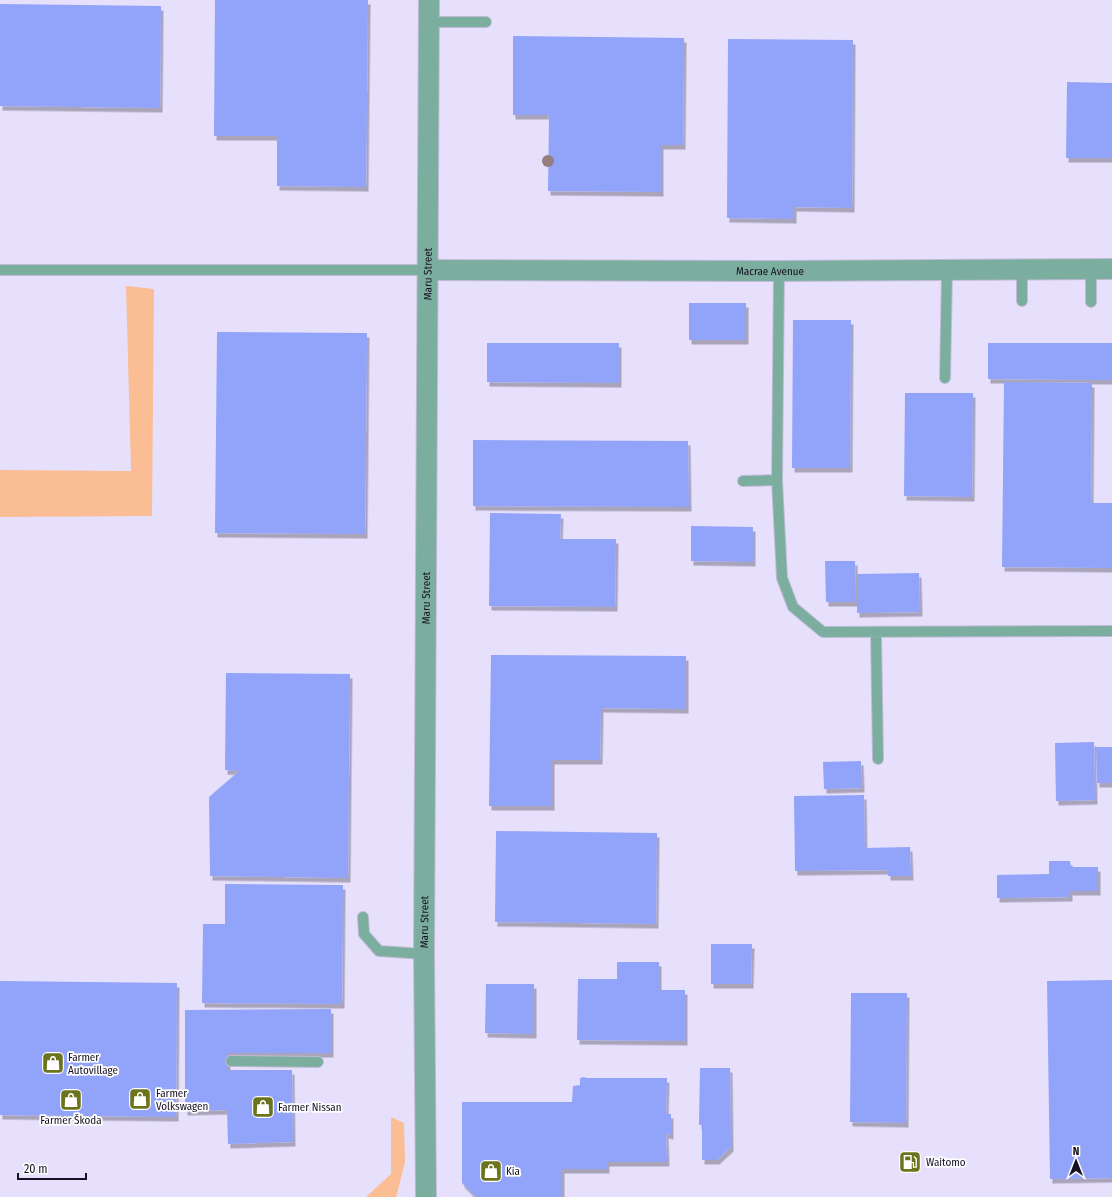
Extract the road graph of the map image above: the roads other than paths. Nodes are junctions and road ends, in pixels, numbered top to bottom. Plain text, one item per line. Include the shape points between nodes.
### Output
1 (429, 0) edge
2 (429, 22) junction
3 (486, 22) dead end
4 (1091, 269) junction
5 (1112, 269) edge
6 (0, 270) edge
7 (427, 270) junction
8 (947, 270) junction
9 (1022, 270) junction
10 (779, 271) junction
11 (1022, 301) dead end
12 (1091, 302) dead end
13 (945, 378) dead end
14 (777, 480) junction
15 (743, 481) dead end
16 (1112, 631) edge
17 (876, 633) junction
18 (878, 760) dead end
19 (363, 917) dead end
20 (424, 954) junction
21 (231, 1060) dead end
22 (318, 1062) dead end
23 (426, 1197) edge

1 - 2 street, Maru Street
2 - 3 lane
2 - 7 street, Maru Street
4 - 5 street, Macrae Avenue
4 - 9 street, Macrae Avenue
4 - 12 lane
6 - 7 lane
7 - 10 street, Macrae Avenue
7 - 20 street, Maru Street
8 - 9 street, Macrae Avenue
8 - 10 street, Macrae Avenue
8 - 13 lane
9 - 11 lane
10 - 14 lane
14 - 15 lane
14 - 17 lane via 782,578 793,607 822,632
16 - 17 lane
17 - 18 lane
19 - 20 lane via 364,934 380,951
20 - 23 street, Maru Street
21 - 22 lane

